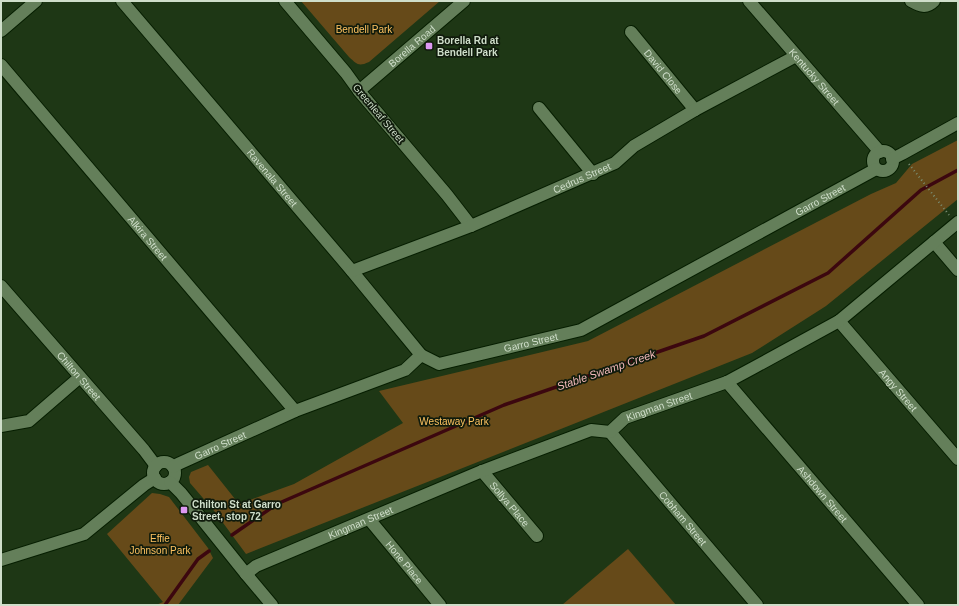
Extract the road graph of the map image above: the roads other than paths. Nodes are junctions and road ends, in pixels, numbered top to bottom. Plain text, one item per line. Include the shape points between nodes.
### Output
1 (35, 1) edge
2 (122, 1) edge
3 (285, 1) edge
4 (464, 1) edge
5 (749, 1) edge
6 (911, 1) edge
7 (934, 1) edge
8 (1, 31) edge
9 (631, 32) dead end
10 (796, 56) junction
11 (1, 65) edge
12 (359, 91) junction
13 (539, 108) dead end
14 (695, 110) junction
15 (958, 123) edge
16 (880, 152) junction
17 (892, 158) junction
18 (876, 169) junction
19 (593, 174) junction
20 (957, 223) edge
21 (471, 226) junction
22 (934, 242) junction
23 (958, 270) edge
24 (352, 271) junction
25 (1, 286) edge
26 (839, 321) junction
27 (421, 355) junction
28 (80, 377) junction
29 (727, 382) junction
30 (295, 411) junction
31 (1, 426) edge
32 (610, 432) junction
33 (958, 459) edge
34 (173, 467) junction
35 (482, 471) junction
36 (155, 472) junction
37 (170, 482) junction
38 (369, 519) junction
39 (537, 536) dead end
40 (1, 560) edge
41 (246, 574) junction
42 (272, 605) edge
43 (440, 605) edge
44 (757, 605) edge
45 (918, 605) edge

1 - 8 street
2 - 24 street, Ravenala Street
3 - 12 street, Greenleaf Street
4 - 12 street, Borella Road
5 - 10 street, Kentucky Street
6 - 7 street via 922,6 930,5
9 - 14 street, David Close
10 - 14 street, Cedrus Street
10 - 16 street, Kentucky Street
11 - 30 street, Alkira Street
12 - 21 street, Greenleaf Street
13 - 19 street
14 - 19 street, Cedrus Street via 634,146 615,163
15 - 17 street
16 - 17 street via 885,152
16 - 18 street via 873,158
17 - 18 street via 892,165 888,170
18 - 27 street, Garro Street via 581,330 439,364
19 - 21 street, Cedrus Street
20 - 22 street, Kingman Street
21 - 24 street, Cedrus Street
22 - 23 street
22 - 26 street, Kingman Street
24 - 27 street, Ravenala Street
25 - 28 street, Chilton Street
26 - 29 street, Kingman Street
26 - 33 street, Angy Street
27 - 30 street, Garro Street via 405,370
28 - 31 street via 29,421
28 - 36 street, Chilton Street via 144,450
29 - 32 street, Kingman Street via 625,418
29 - 45 street, Ashdown Street
30 - 34 street, Garro Street
32 - 35 street, Kingman Street via 591,430
32 - 44 street, Cobham Street
34 - 36 street via 163,462 158,464
34 - 37 street via 174,478
35 - 38 street, Kingman Street
35 - 39 street, Sollya Place
36 - 37 street via 159,482
36 - 40 street via 144,485 84,534
37 - 41 street
38 - 41 street, Kingman Street via 256,566
38 - 43 street, Hone Place
41 - 42 street

